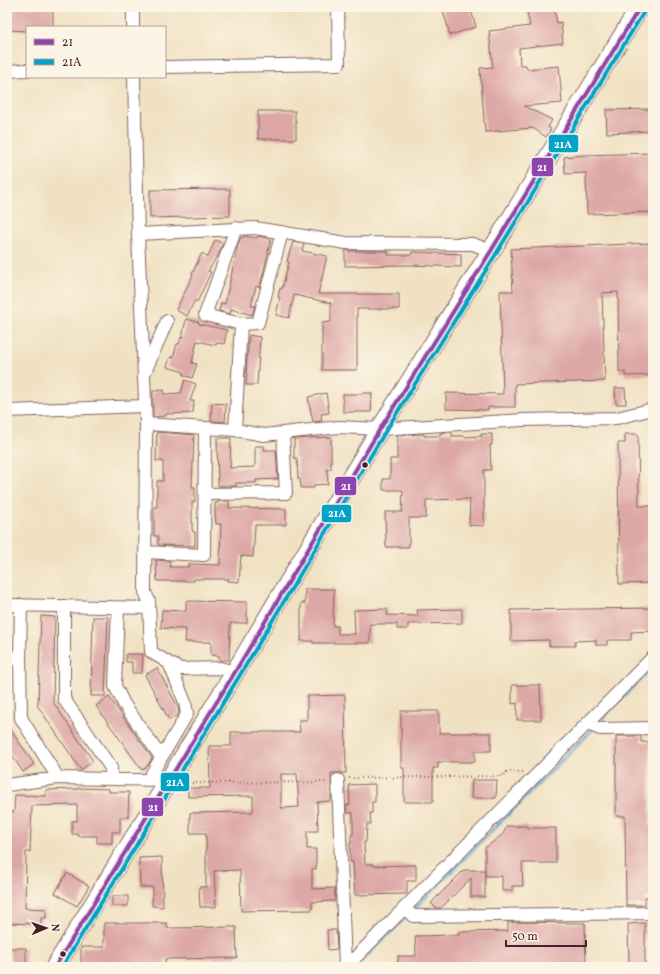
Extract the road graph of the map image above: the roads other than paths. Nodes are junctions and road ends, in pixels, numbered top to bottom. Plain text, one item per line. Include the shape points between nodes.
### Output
1 (133, 7) edge
2 (338, 7) edge
3 (640, 7) edge
4 (133, 26) edge
5 (166, 67) edge
6 (26, 70) edge
7 (7, 71) edge
8 (134, 78) edge
9 (236, 228) junction
10 (282, 232) junction
11 (138, 234) junction
12 (491, 252) junction
13 (167, 321) dead end
14 (241, 324) junction
15 (144, 375) junction
16 (144, 406) junction
17 (653, 409) edge
18 (7, 411) edge
19 (146, 424) junction
20 (205, 429) junction
21 (380, 429) junction
22 (235, 430) junction
23 (283, 433) junction
24 (205, 494) junction
25 (145, 552) junction
26 (7, 605) edge
27 (21, 605) junction
28 (64, 606) junction
29 (118, 608) junction
30 (149, 608) junction
31 (653, 657) edge
32 (7, 658) edge
33 (20, 658) junction
34 (169, 663) junction
35 (235, 672) junction
36 (587, 724) junction
37 (653, 728) edge
38 (161, 756) junction
39 (58, 778) junction
40 (111, 779) junction
41 (148, 780) junction
42 (169, 780) junction
43 (338, 780) dead end
44 (7, 785) edge
45 (404, 908) junction
46 (653, 913) edge
47 (56, 967) edge
48 (345, 967) edge

1 - 4 street
2 - 5 street via 339,64
3 - 12 main road
6 - 7 street
8 - 11 street
9 - 10 street
9 - 11 street
9 - 14 street via 205,316
10 - 12 street via 346,243 473,244
10 - 14 street via 258,323
11 - 15 street
12 - 21 main road
13 - 15 street
14 - 22 street
15 - 16 street
16 - 18 street
16 - 19 street
17 - 21 street via 617,418 523,420
19 - 20 street
19 - 25 street
20 - 22 street
20 - 24 street
21 - 23 street via 339,427
21 - 35 main road
22 - 23 street via 264,435
23 - 24 street via 286,493
24 - 25 street via 204,555
25 - 30 street via 145,592
26 - 27 street
27 - 28 street
27 - 33 street
28 - 29 street
28 - 40 street via 64,699 111,768
29 - 30 street
29 - 38 street via 115,686 124,704
30 - 34 street via 151,652
31 - 36 street
32 - 33 street
33 - 39 street via 21,718
34 - 35 street via 181,669 220,668
34 - 38 street via 185,702 187,714
35 - 42 main road
36 - 37 street via 600,729
36 - 45 street
38 - 41 street
39 - 40 street
39 - 44 street
40 - 41 street
41 - 42 street
42 - 47 main road
43 - 48 street
45 - 46 street via 413,916
45 - 48 street

